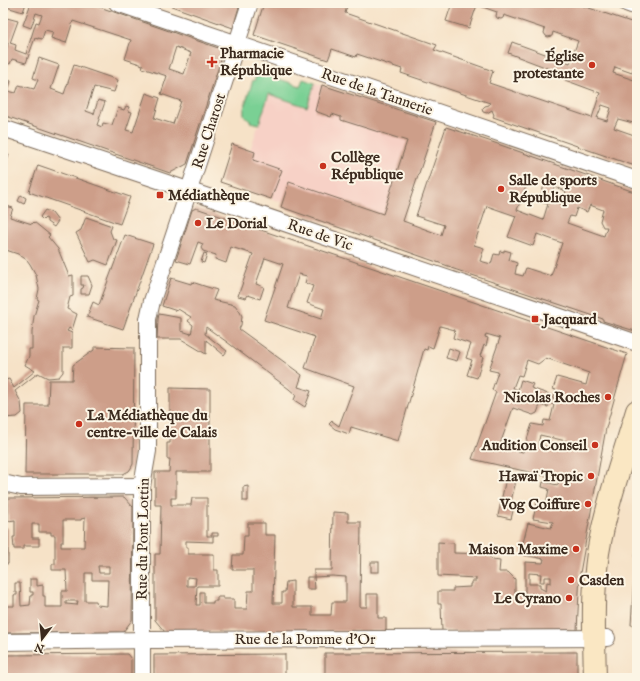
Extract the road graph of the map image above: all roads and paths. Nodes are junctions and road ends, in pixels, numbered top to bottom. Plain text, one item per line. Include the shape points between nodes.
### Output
1 (117, 3) edge
2 (250, 3) edge
3 (626, 3) edge
4 (637, 7) edge
5 (237, 44) junction
6 (3, 128) edge
7 (637, 180) edge
8 (189, 190) junction
9 (637, 343) edge
10 (637, 411) edge
11 (637, 453) edge
12 (3, 483) edge
13 (142, 486) junction
14 (600, 638) junction
15 (142, 640) junction
16 (3, 642) edge
17 (142, 678) edge
18 (595, 678) edge
19 (607, 678) edge

1 - 5 street, Rue de la Tannerie
2 - 5 street, Rue Charost
3 - 4 street
5 - 7 street, Rue de la Tannerie
5 - 8 street, Rue Charost
6 - 8 street, Rue de Vic
8 - 9 street, Rue de Vic
8 - 13 street, Rue du Pont Lottin via 149,310 148,451
10 - 14 street via 610,502 596,568 594,594
11 - 14 street via 614,537
12 - 13 street via 21,487
13 - 15 street, Rue du Pont Lottin
14 - 15 street, Rue de la Pomme d'Or
14 - 18 street
14 - 19 street
15 - 16 street, Rue de la Pomme d'Or
15 - 17 street, Rue du Pont Lottin

